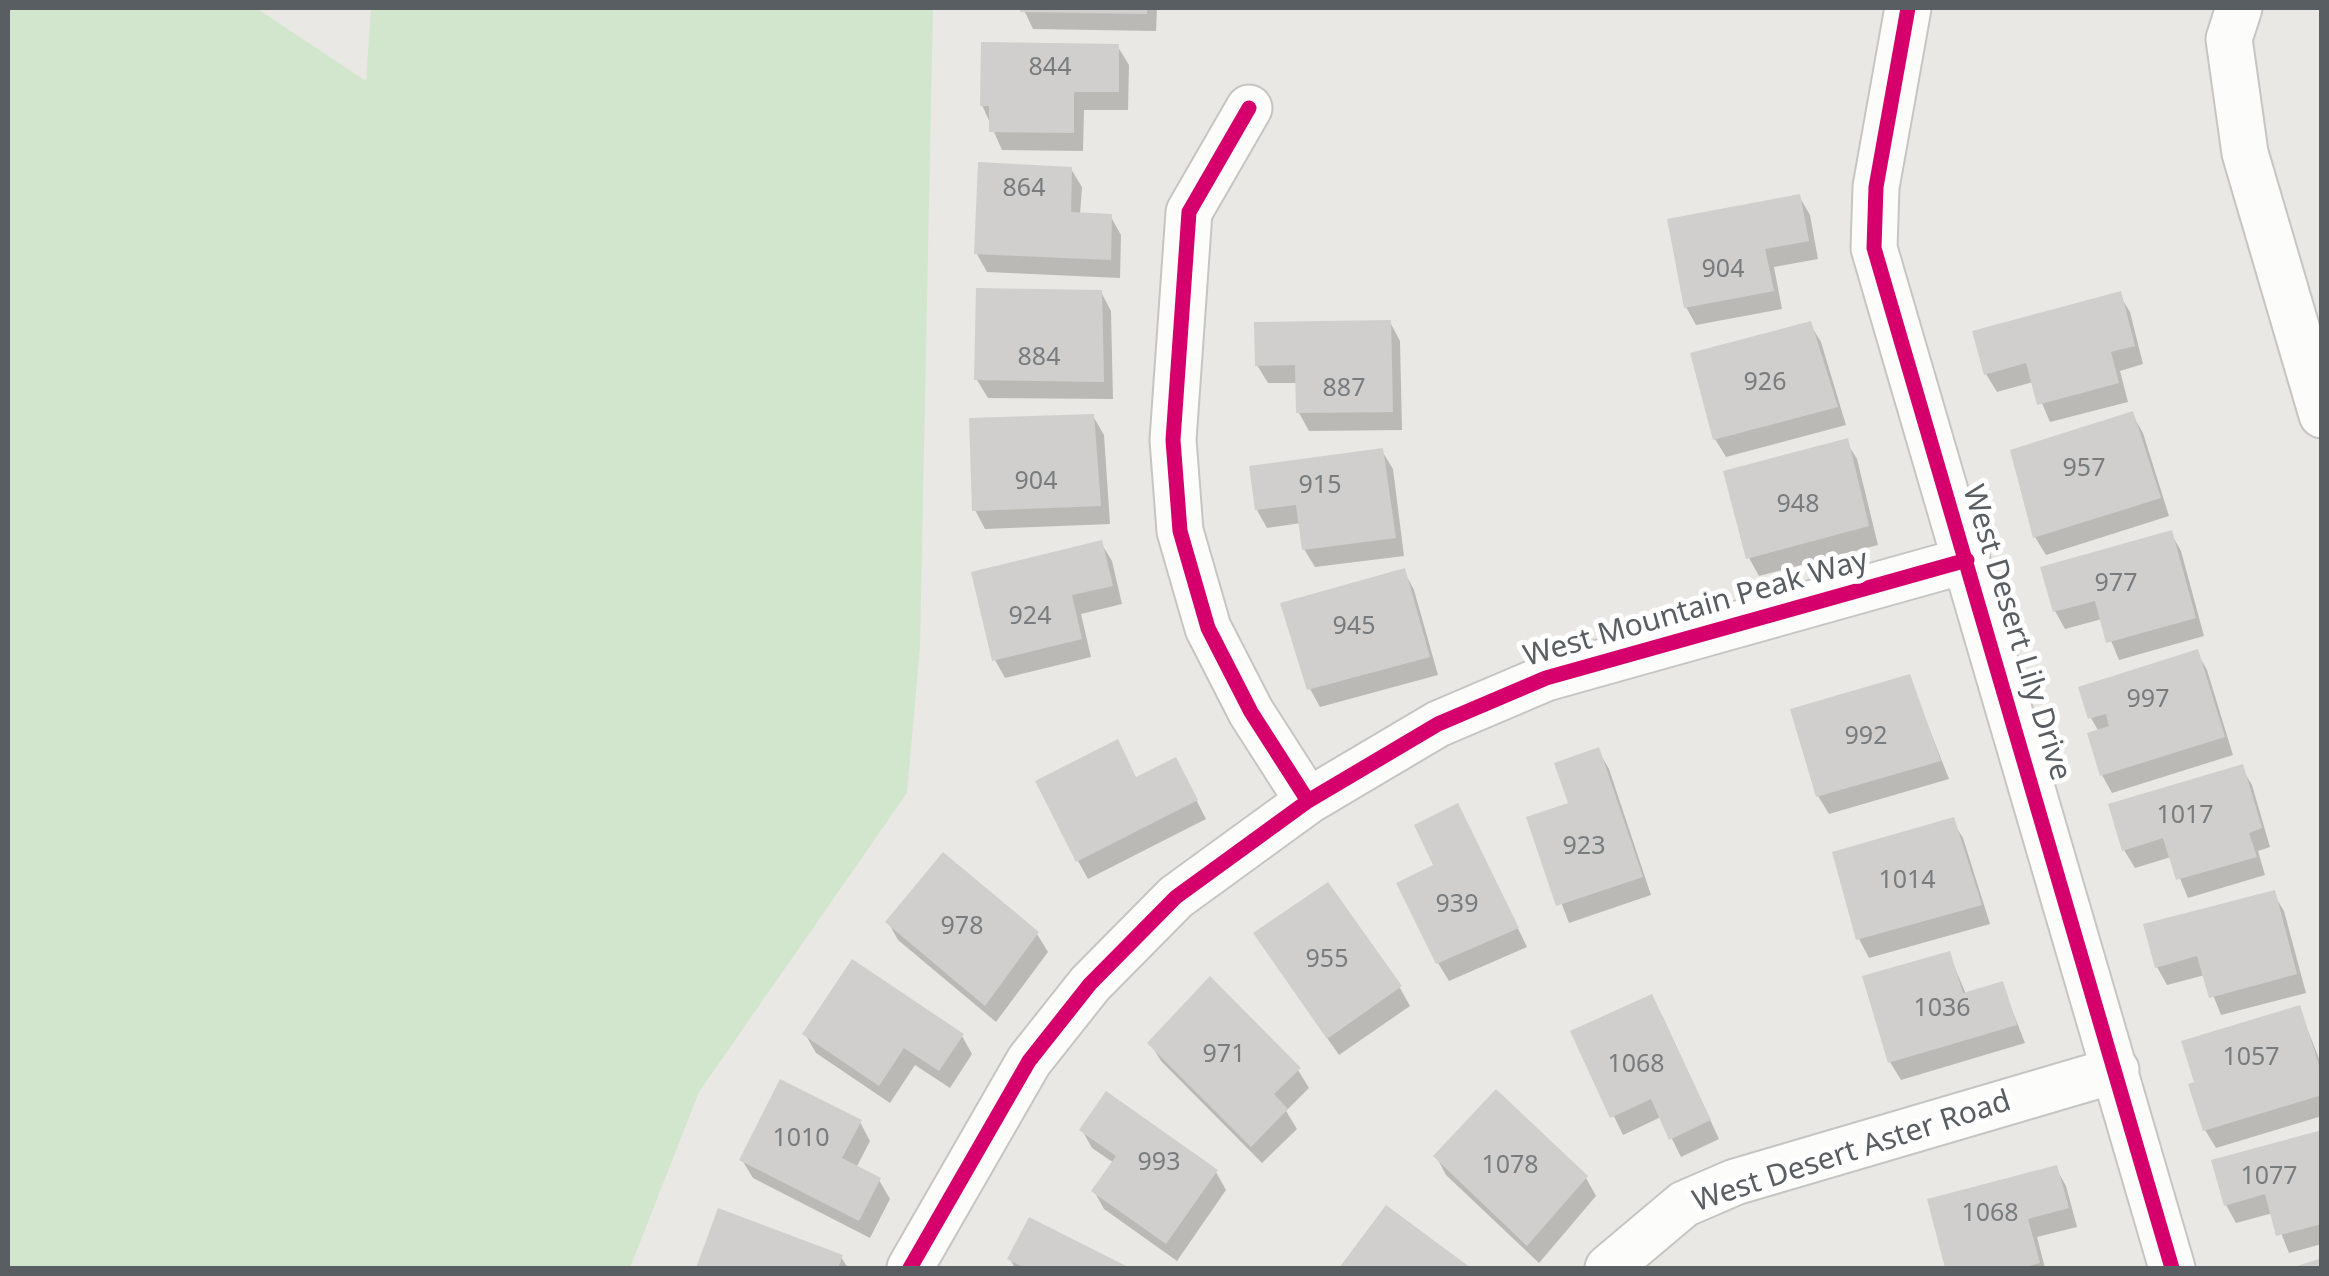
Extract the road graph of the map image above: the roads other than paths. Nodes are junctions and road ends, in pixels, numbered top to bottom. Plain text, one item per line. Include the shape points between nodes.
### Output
1 (1908, 8) edge
2 (2240, 8) edge
3 (1249, 108) dead end
4 (2322, 415) edge
5 (1967, 560) junction
6 (1308, 800) junction
7 (2116, 1070) junction
8 (910, 1268) edge
9 (1608, 1268) edge
10 (2172, 1268) edge

1 - 5 street, West Desert Lily Drive via 1876,187 1874,248
2 - 4 street via 2229,39 2245,153
3 - 6 street via 1190,212 1173,440 1180,531 1208,628 1250,712
5 - 6 street, West Mountain Peak Way via 1546,678 1438,724
5 - 7 street, West Desert Lily Drive
6 - 8 street, West Mountain Peak Way via 1176,897 1090,984 1029,1061
7 - 9 street, West Desert Aster Road via 1736,1182 1684,1204
7 - 10 street, West Desert Lily Drive

